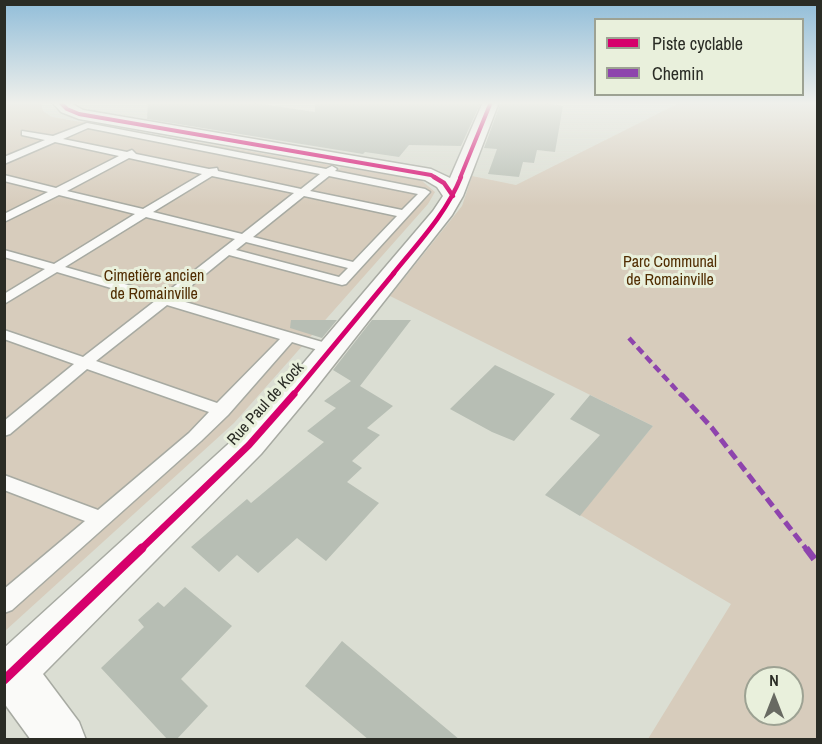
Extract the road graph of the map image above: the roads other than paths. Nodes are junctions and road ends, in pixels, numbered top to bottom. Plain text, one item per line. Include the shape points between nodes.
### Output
1 (44, 137) edge
2 (61, 137) edge
3 (143, 137) edge
4 (212, 137) edge
5 (474, 137) edge
6 (56, 139) junction
7 (159, 140) junction
8 (129, 155) junction
9 (237, 155) junction
10 (343, 159) junction
11 (4, 161) edge
12 (211, 172) junction
13 (328, 173) junction
14 (4, 178) edge
15 (452, 180) junction
16 (60, 191) junction
17 (303, 192) junction
18 (145, 213) junction
19 (405, 214) junction
20 (4, 219) edge
21 (244, 238) junction
22 (226, 251) junction
23 (4, 253) edge
24 (356, 266) junction
25 (56, 269) junction
26 (4, 300) edge
27 (164, 302) junction
28 (4, 334) edge
29 (289, 337) junction
30 (331, 349) junction
31 (86, 362) junction
32 (222, 411) junction
33 (4, 430) edge
34 (4, 482) edge
35 (100, 519) junction
36 (4, 603) edge
37 (8, 677) edge
38 (61, 740) edge

1 - 6 lane
2 - 6 lane
3 - 7 lane
4 - 10 street
5 - 15 street, Rue Paul de Kock
6 - 8 lane
6 - 11 lane
7 - 8 lane
7 - 9 lane
8 - 12 lane
8 - 16 lane
9 - 12 lane
9 - 13 lane
10 - 13 lane
10 - 15 street
12 - 17 lane
12 - 18 lane
13 - 17 lane
13 - 19 lane via 425,192
14 - 16 lane
15 - 30 street, Rue Paul de Kock via 441,215
16 - 18 lane
16 - 20 lane
17 - 19 lane
17 - 21 lane
18 - 21 lane
18 - 25 lane
19 - 24 lane
21 - 22 lane
21 - 24 lane
22 - 24 lane via 342,281
22 - 27 lane
23 - 25 lane
25 - 26 lane
25 - 27 lane
27 - 29 lane
27 - 31 lane
28 - 31 lane
29 - 30 lane
29 - 32 lane
30 - 37 street, Rue Paul de Kock via 249,445
31 - 32 lane
31 - 33 lane
32 - 35 lane
34 - 35 lane
35 - 36 lane
37 - 38 street via 31,697

